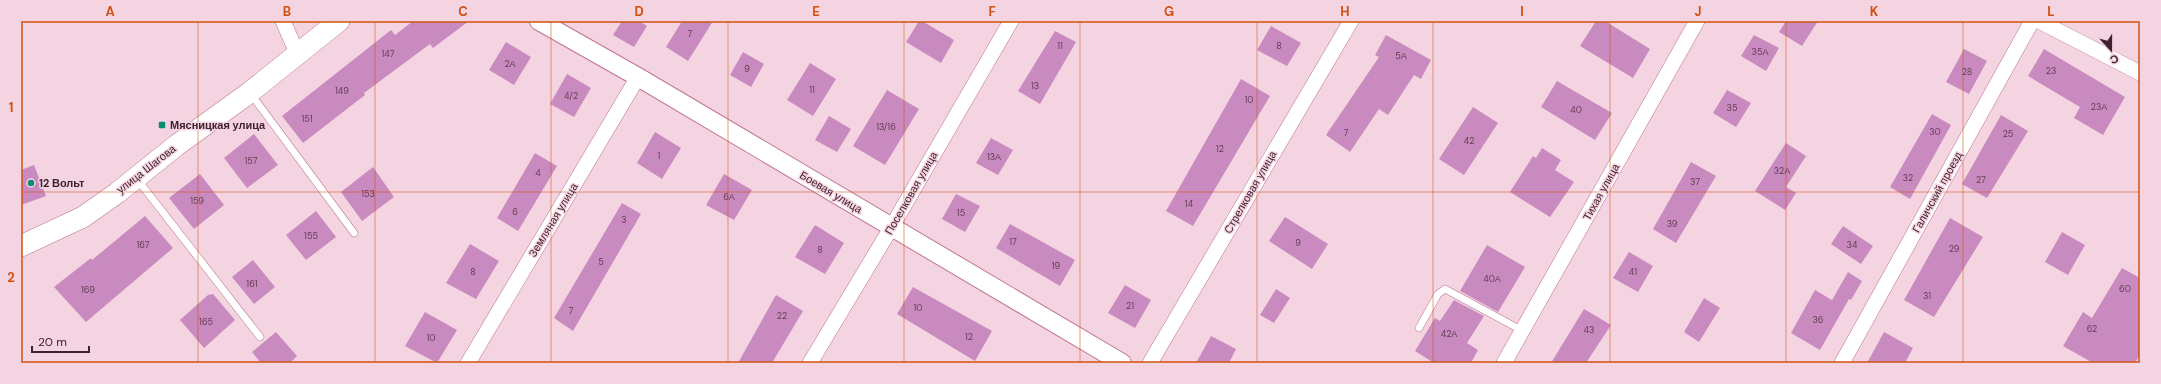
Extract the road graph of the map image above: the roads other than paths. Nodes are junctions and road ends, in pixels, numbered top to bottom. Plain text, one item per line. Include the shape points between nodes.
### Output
1 (283, 21) edge
2 (339, 21) edge
3 (539, 21) edge
4 (1011, 21) edge
5 (1351, 21) edge
6 (1697, 21) edge
7 (2032, 21) edge
8 (2039, 21) edge
9 (297, 53) junction
10 (2140, 73) edge
11 (638, 77) junction
12 (250, 93) junction
13 (136, 179) junction
14 (891, 228) junction
15 (354, 233) dead end
16 (21, 246) edge
17 (1419, 328) dead end
18 (1522, 331) junction
19 (260, 337) dead end
20 (468, 363) edge
21 (810, 363) edge
22 (1122, 363) edge
23 (1150, 363) edge
24 (1504, 363) edge
25 (1842, 363) edge

1 - 9 street
2 - 9 main road, улица Шагова
3 - 11 street, Боевая улица
4 - 14 street, Поселковая улица
5 - 23 street, Стрелковая улица
6 - 18 street, Тихая улица
7 - 25 street, Галичский проезд
8 - 10 street
9 - 12 main road, улица Шагова
11 - 14 street, Боевая улица
11 - 20 street, Земляная улица
12 - 13 main road, улица Шагова via 177,145
12 - 15 lane
13 - 16 main road, улица Шагова via 83,217
13 - 19 lane
14 - 21 street, Поселковая улица
14 - 22 street, Боевая улица
17 - 18 lane via 1438,294 1445,290
18 - 24 street, Тихая улица

